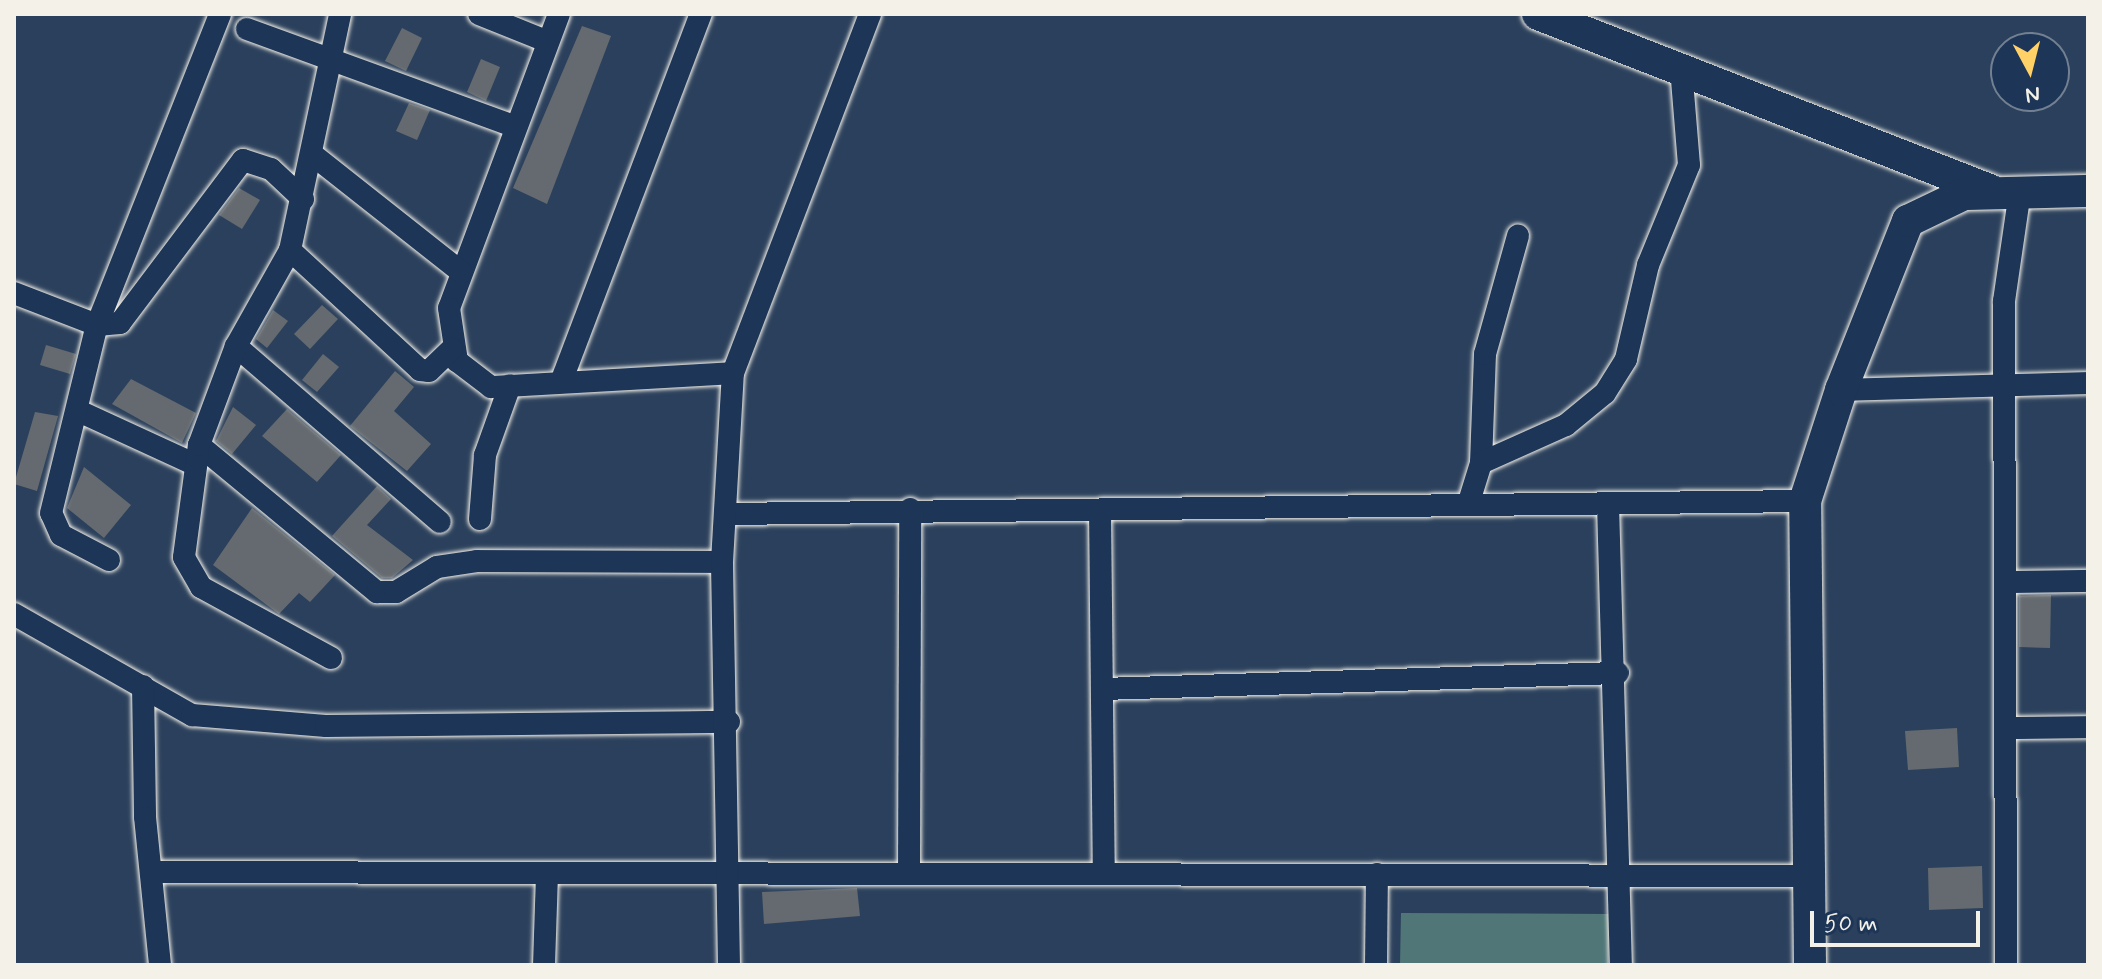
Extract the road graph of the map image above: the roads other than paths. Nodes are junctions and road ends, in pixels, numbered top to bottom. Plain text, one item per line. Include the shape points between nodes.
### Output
1 (220, 14) edge
2 (340, 14) edge
3 (479, 14) edge
4 (559, 14) edge
5 (701, 14) edge
6 (870, 14) edge
7 (1538, 14) edge
8 (247, 29) dead end
9 (546, 41) junction
10 (328, 59) junction
11 (1681, 68) junction
12 (514, 126) junction
13 (313, 155) junction
14 (2006, 191) junction
15 (2088, 191) edge
16 (303, 199) junction
17 (1518, 236) dead end
18 (290, 250) junction
19 (461, 272) junction
20 (14, 293) edge
21 (97, 325) junction
22 (236, 346) junction
23 (452, 349) junction
24 (733, 373) junction
25 (561, 382) junction
26 (2006, 383) junction
27 (2088, 383) edge
28 (510, 385) junction
29 (1841, 390) junction
30 (81, 412) junction
31 (197, 454) junction
32 (1481, 463) junction
33 (1805, 501) junction
34 (1608, 504) junction
35 (1468, 505) junction
36 (910, 509) junction
37 (1100, 510) junction
38 (726, 514) junction
39 (480, 519) dead end
40 (440, 522) dead end
41 (109, 560) dead end
42 (722, 562) junction
43 (2088, 581) edge
44 (2006, 582) junction
45 (14, 614) edge
46 (331, 658) dead end
47 (1618, 673) junction
48 (143, 686) junction
49 (1102, 689) junction
50 (729, 722) junction
51 (2088, 727) edge
52 (2009, 728) junction
53 (152, 872) junction
54 (909, 873) junction
55 (1104, 873) junction
56 (547, 874) junction
57 (727, 874) junction
58 (1377, 874) junction
59 (1811, 876) junction
60 (1622, 881) junction
61 (160, 965) edge
62 (544, 965) edge
63 (729, 965) edge
64 (1376, 965) edge
65 (1621, 965) edge
66 (1810, 965) edge
67 (2006, 965) edge

1 - 21 street
2 - 10 street
3 - 9 street
4 - 9 street
5 - 25 street
6 - 24 street
7 - 11 street
8 - 10 street
9 - 12 street
10 - 12 street
10 - 13 street
11 - 14 street
11 - 32 street via 1689,165 1648,265 1626,359 1605,393 1566,425
12 - 19 street
13 - 16 street
13 - 19 street
14 - 15 street
14 - 26 street
14 - 29 street via 1941,199 1908,221
16 - 18 street
16 - 21 street via 271,169 243,160 130,317
17 - 32 street via 1485,354
18 - 22 street
18 - 23 street via 420,370 429,371
19 - 23 street via 449,308
20 - 21 street
21 - 30 street
22 - 31 street
22 - 40 street
23 - 28 street via 474,379
24 - 25 street
24 - 38 street
25 - 28 street
26 - 27 street
26 - 29 street
26 - 44 street
28 - 39 street via 485,455
29 - 33 street
30 - 31 street
30 - 41 street via 53,523
31 - 42 street via 377,592 396,592 456,563
31 - 46 street via 184,557 189,572 201,587
32 - 35 street
33 - 34 street
33 - 59 street
34 - 35 street
34 - 47 street
35 - 37 street
36 - 37 street
36 - 38 street
36 - 54 street
37 - 49 street
38 - 42 street
42 - 50 street
43 - 44 street
44 - 52 street
45 - 48 street
47 - 49 street
47 - 60 street
48 - 50 street via 192,715 326,726
48 - 53 street
49 - 55 street
50 - 57 street
51 - 52 street
52 - 67 street
53 - 56 street
53 - 61 street
54 - 55 street
54 - 57 street
55 - 58 street
56 - 57 street
56 - 62 street
57 - 63 street
58 - 60 street
58 - 64 street
59 - 60 street
59 - 66 street
60 - 65 street

